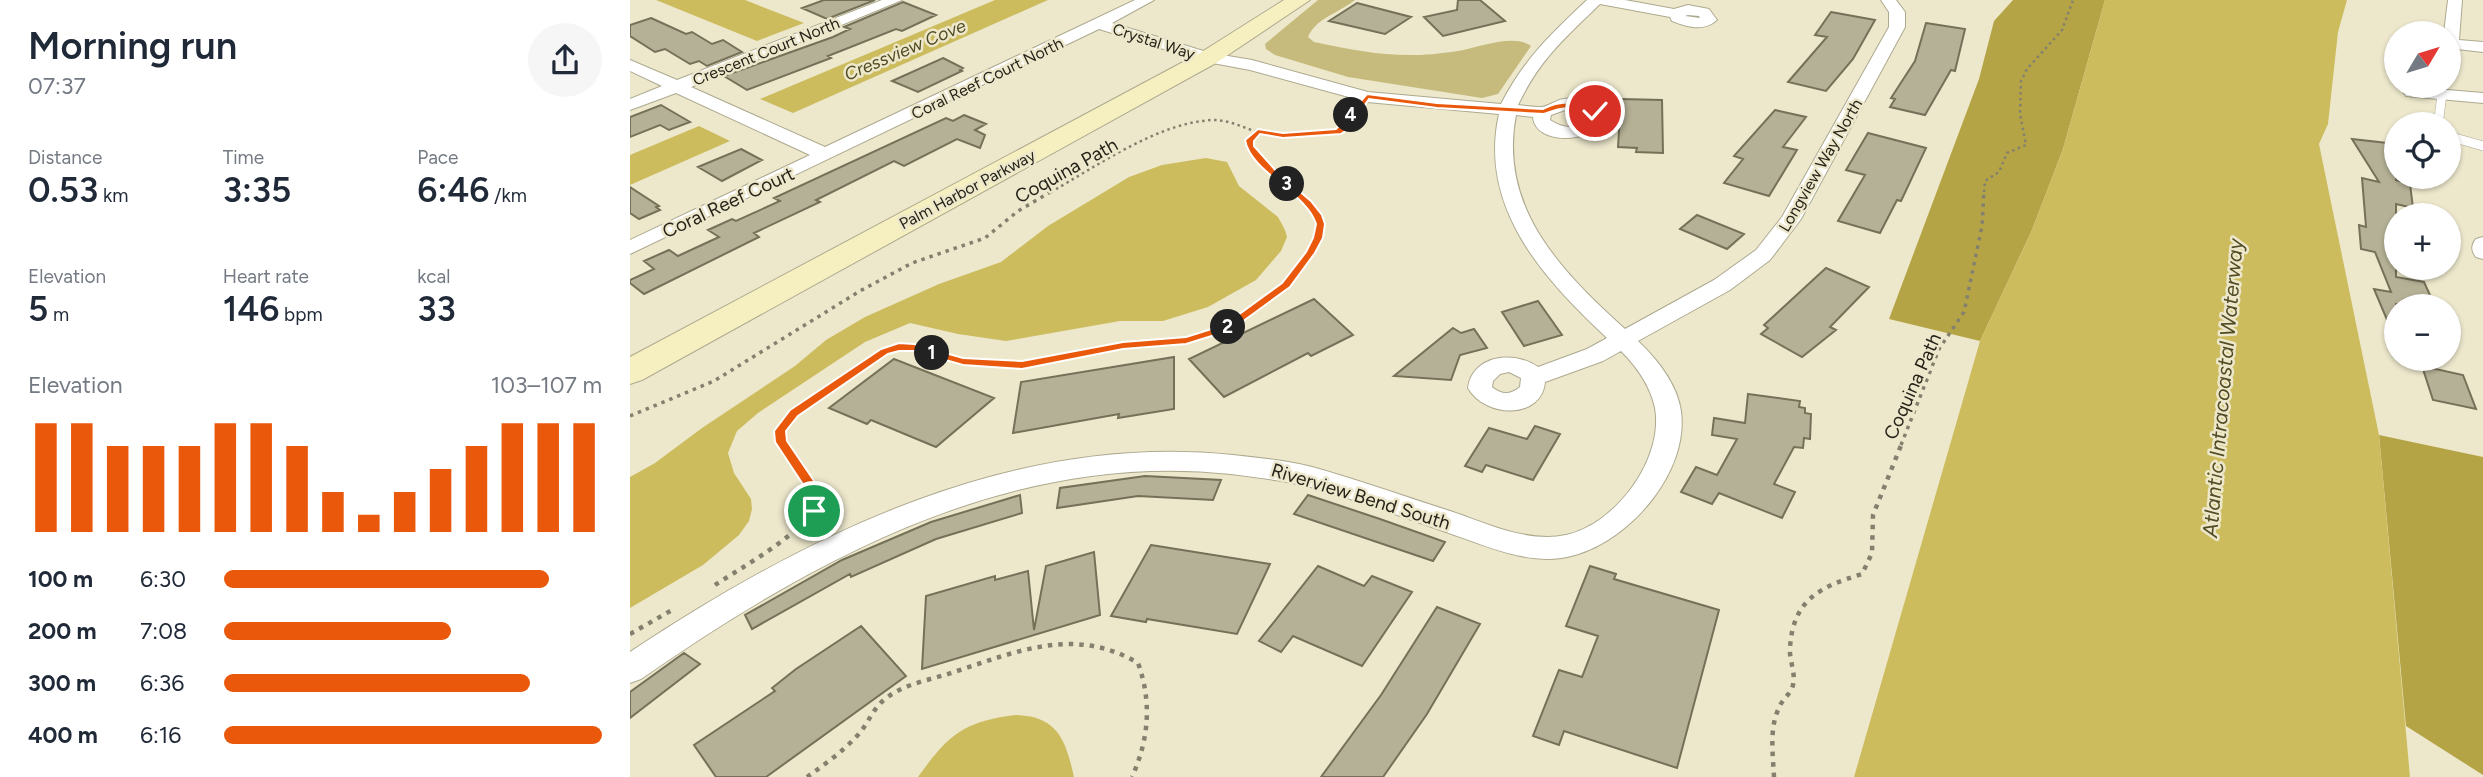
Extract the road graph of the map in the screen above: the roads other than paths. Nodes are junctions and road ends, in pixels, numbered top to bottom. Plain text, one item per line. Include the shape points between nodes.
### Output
1 (895, 0) edge
2 (1147, 0) edge
3 (1299, 0) edge
4 (1596, 0) edge
5 (1601, 0) edge
6 (1888, 0) edge
7 (2455, 0) edge
8 (1677, 15) dead end
9 (1100, 24) junction
10 (2483, 47) edge
11 (1208, 58) junction
12 (630, 65) edge
13 (1288, 76) junction
14 (1271, 86) junction
15 (676, 87) junction
16 (2461, 96) edge
17 (2483, 98) edge
18 (1362, 102) junction
19 (630, 105) edge
20 (1506, 115) junction
21 (1544, 118) dead end
22 (2461, 140) edge
23 (2483, 146) edge
24 (826, 155) junction
25 (630, 248) edge
26 (1622, 340) junction
27 (630, 372) edge
28 (1533, 377) dead end
29 (630, 669) edge

1 - 15 street, Crescent Court North
2 - 9 street, Coral Reef Court North
3 - 11 street, Palm Harbor Parkway
4 - 20 street via 1531,65
5 - 8 street
6 - 26 street, Longview Way North via 1897,12 1897,27 1779,237 1737,276
7 - 10 street via 2451,44
9 - 11 street, Crystal Way
9 - 24 street, Coral Reef Court North
11 - 13 street
11 - 14 street via 1231,74
11 - 27 street, Palm Harbor Parkway
12 - 15 street
13 - 14 street
13 - 18 street
14 - 18 street
15 - 19 street, Crescent Court North
15 - 24 street
16 - 17 street
18 - 20 street via 1412,115
20 - 21 street
20 - 26 street, Riverview Bend South via 1506,178 1530,240 1572,293
22 - 23 lane
24 - 25 street, Coral Reef Court
26 - 28 street, Longview Way North via 1585,360
26 - 29 street, Riverview Bend South via 1662,389 1668,412 1666,444 1633,505 1601,532 1577,544 1543,548 1513,543 1283,470 1187,460 1107,463 991,485 883,521 733,601

